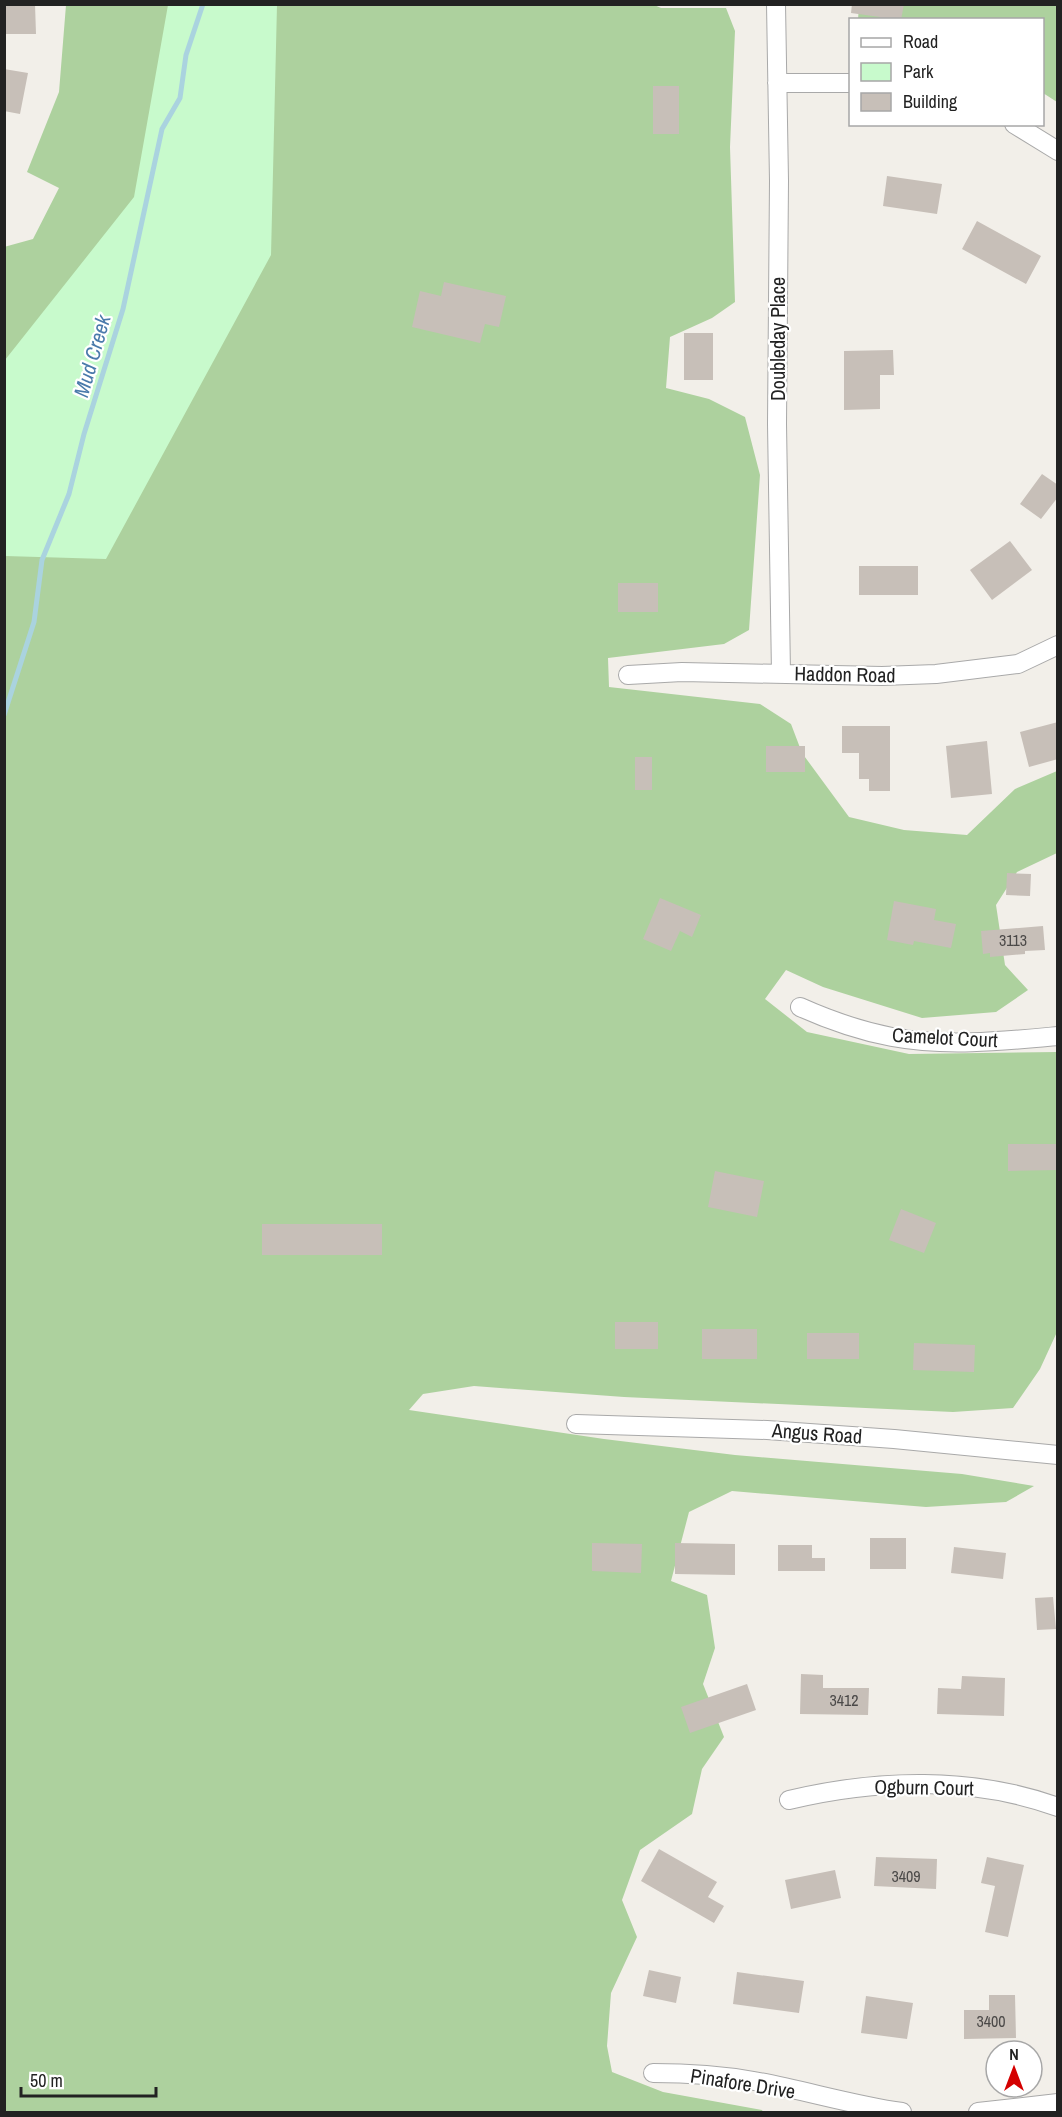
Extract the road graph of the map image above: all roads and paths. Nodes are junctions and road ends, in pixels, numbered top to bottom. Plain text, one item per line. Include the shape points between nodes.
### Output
1 (776, 4) edge
2 (777, 83) junction
3 (849, 83) edge
4 (1017, 126) edge
5 (1058, 151) edge
6 (1058, 645) edge
7 (781, 673) junction
8 (628, 675) dead end
9 (800, 1006) dead end
10 (1058, 1036) edge
11 (576, 1424) dead end
12 (1058, 1455) edge
13 (789, 1800) dead end
14 (1058, 1807) edge
15 (653, 2073) dead end
16 (1058, 2103) edge
17 (902, 2112) edge
18 (978, 2112) edge

1 - 2 street, Doubleday Place
2 - 3 street
2 - 7 street, Doubleday Place
4 - 5 street
6 - 7 street, Haddon Road via 1018,664 976,670 882,676
7 - 8 street, Haddon Road
9 - 10 street, Camelot Court via 853,1026 925,1041 1013,1041
11 - 12 street, Angus Road via 791,1431
13 - 14 street, Ogburn Court via 858,1786 947,1784 997,1791
15 - 17 street, Pinafore Drive via 752,2081
16 - 18 street

